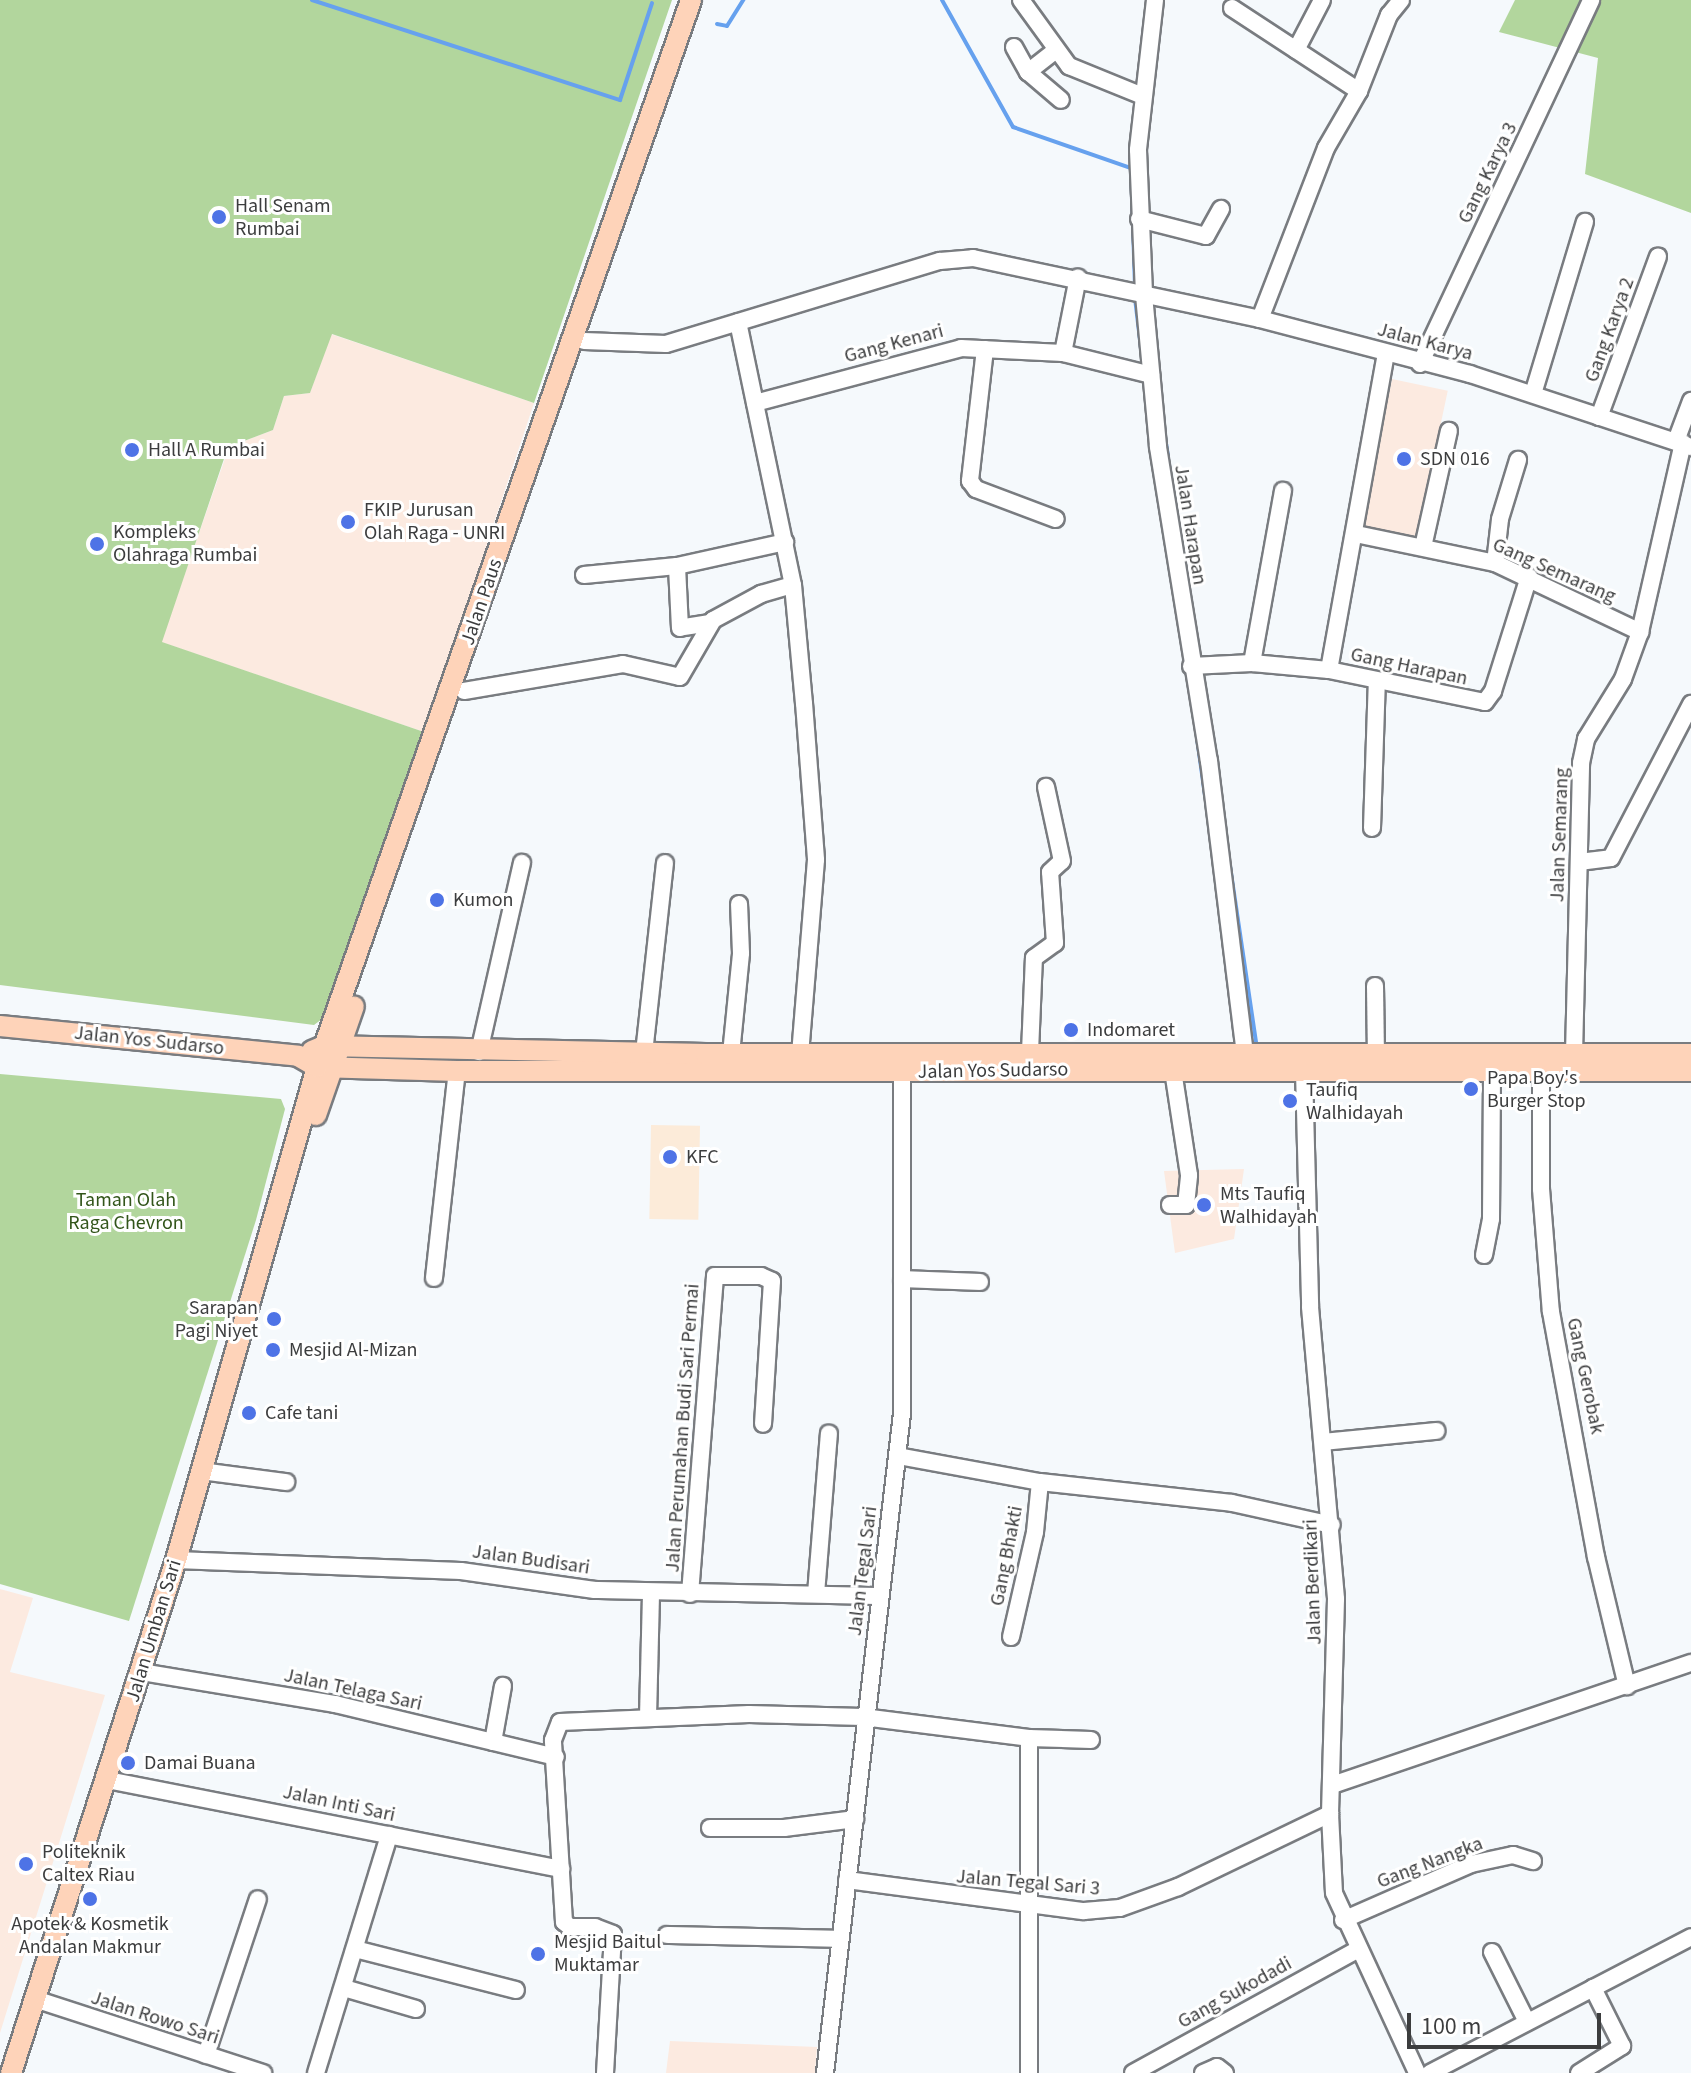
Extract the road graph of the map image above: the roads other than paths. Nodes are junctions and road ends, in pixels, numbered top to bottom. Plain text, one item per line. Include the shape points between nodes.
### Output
1 (691, 0) edge
2 (702, 0) edge
3 (1021, 0) edge
4 (1155, 0) edge
5 (1322, 0) edge
6 (1401, 0) edge
7 (1591, 0) edge
8 (1232, 8) dead end
9 (1014, 47) dead end
10 (1296, 50) junction
11 (1055, 51) junction
12 (1028, 72) junction
13 (1359, 91) junction
14 (1143, 96) junction
15 (1061, 100) dead end
16 (1221, 209) dead end
17 (1139, 219) junction
18 (1585, 222) dead end
19 (1658, 257) dead end
20 (1078, 277) junction
21 (1142, 295) junction
22 (1260, 319) junction
23 (738, 322) junction
24 (584, 341) junction
25 (985, 349) junction
26 (1063, 353) junction
27 (1386, 353) junction
28 (1420, 364) junction
29 (1145, 374) junction
30 (1533, 394) junction
31 (1691, 401) edge
32 (755, 403) junction
33 (1599, 417) junction
34 (1449, 431) dead end
35 (1684, 444) edge
36 (1518, 460) dead end
37 (1283, 491) dead end
38 (1056, 519) dead end
39 (1356, 534) junction
40 (785, 542) junction
41 (1423, 547) junction
42 (1495, 563) junction
43 (677, 566) junction
44 (584, 575) dead end
45 (1529, 577) junction
46 (793, 585) junction
47 (710, 623) junction
48 (1640, 632) junction
49 (1252, 663) junction
50 (1193, 666) junction
51 (1329, 670) junction
52 (1377, 681) junction
53 (464, 691) junction
54 (1691, 704) edge
55 (1046, 787) dead end
56 (1372, 828) dead end
57 (1579, 862) junction
58 (522, 863) dead end
59 (665, 863) dead end
60 (739, 904) dead end
61 (1375, 986) dead end
62 (0, 1026) edge
63 (479, 1052) junction
64 (1030, 1052) junction
65 (644, 1053) junction
66 (731, 1054) junction
67 (800, 1054) junction
68 (1245, 1054) junction
69 (1376, 1054) junction
70 (1574, 1054) junction
71 (1691, 1054) edge
72 (329, 1057) junction
73 (706, 1062) junction
74 (1415, 1062) junction
75 (1173, 1070) junction
76 (1492, 1070) junction
77 (1541, 1070) junction
78 (457, 1071) junction
79 (1304, 1071) junction
80 (1691, 1071) edge
81 (902, 1072) junction
82 (1170, 1205) dead end
83 (1484, 1255) dead end
84 (434, 1278) dead end
85 (902, 1279) junction
86 (980, 1282) dead end
87 (763, 1424) dead end
88 (1436, 1431) dead end
89 (829, 1434) dead end
90 (1323, 1442) junction
91 (898, 1456) junction
92 (201, 1471) junction
93 (286, 1482) dead end
94 (1040, 1482) junction
95 (1332, 1525) junction
96 (176, 1560) junction
97 (651, 1592) junction
98 (690, 1594) junction
99 (816, 1594) junction
100 (880, 1596) junction
101 (1011, 1637) dead end
102 (1691, 1663) edge
103 (141, 1672) junction
104 (503, 1686) dead end
105 (1627, 1686) junction
106 (648, 1717) junction
107 (863, 1717) junction
108 (1029, 1738) junction
109 (1091, 1740) dead end
110 (493, 1742) junction
111 (556, 1757) junction
112 (107, 1780) junction
113 (1335, 1784) junction
114 (1330, 1814) junction
115 (855, 1819) junction
116 (710, 1828) dead end
117 (389, 1835) junction
118 (1533, 1861) dead end
119 (561, 1869) junction
120 (847, 1880) junction
121 (258, 1899) dead end
122 (1032, 1901) junction
123 (1343, 1920) junction
124 (667, 1935) dead end
125 (1691, 1937) edge
126 (838, 1939) junction
127 (355, 1949) junction
128 (1357, 1950) junction
129 (1492, 1952) dead end
130 (344, 1988) junction
131 (1593, 1988) junction
132 (516, 1990) dead end
133 (35, 1999) junction
134 (416, 2009) dead end
135 (1527, 2022) junction
136 (206, 2055) junction
137 (11, 2073) edge
138 (263, 2073) edge
139 (316, 2073) edge
140 (605, 2073) edge
141 (825, 2073) edge
142 (1029, 2073) edge
143 (1133, 2073) edge
144 (1203, 2073) edge
145 (1225, 2073) edge
146 (1417, 2073) edge
147 (1430, 2073) edge
148 (1579, 2073) edge

1 - 72 main road, Jalan Paus
2 - 24 main road, Jalan Paus
3 - 11 street
4 - 14 street, Jalan Harapan
5 - 10 street
6 - 13 street via 1389,15
7 - 28 street, Gang Karya 3
8 - 10 street
9 - 12 street
10 - 13 street
11 - 12 street
11 - 14 street via 1087,76
12 - 15 street
13 - 22 street via 1326,148
14 - 17 street, Jalan Harapan
16 - 17 street via 1206,236
17 - 21 street, Jalan Harapan
18 - 30 street
19 - 33 street, Gang Karya 2
20 - 21 street, Jalan Karya
20 - 23 street, Jalan Karya via 973,258 940,261
20 - 26 street
21 - 22 street, Jalan Karya
21 - 29 street, Jalan Harapan
22 - 27 street, Jalan Karya
23 - 24 street, Jalan Karya via 666,344
23 - 32 street
24 - 53 main road, Jalan Paus
25 - 26 street, Gang Kenari
25 - 32 street, Gang Kenari via 933,352
25 - 38 street via 970,481 976,489
26 - 29 street, Gang Kenari
27 - 28 street, Jalan Karya
27 - 39 street
28 - 30 street, Jalan Karya
29 - 50 street, Jalan Harapan
30 - 33 street, Jalan Karya
31 - 35 street, Jalan Semarang
32 - 40 street
33 - 35 street, Jalan Karya
34 - 41 street
35 - 48 street, Jalan Semarang
36 - 42 street via 1500,519
37 - 49 street
39 - 41 street, Gang Semarang
39 - 51 street
40 - 43 street
40 - 46 street
41 - 42 street, Gang Semarang
42 - 45 street, Gang Semarang
43 - 44 street
43 - 47 street via 680,628
45 - 48 street, Gang Semarang
45 - 52 street, Gang Harapan via 1489,700 1479,703
46 - 47 street via 761,594
46 - 67 street via 816,860
47 - 53 street via 680,677 623,664
48 - 57 street, Jalan Semarang via 1623,679 1586,739 1578,804
49 - 50 street, Gang Harapan
49 - 51 street, Gang Harapan
50 - 68 street, Jalan Harapan
51 - 52 street, Gang Harapan
52 - 56 street
53 - 72 main road, Jalan Paus
54 - 57 street via 1611,858
55 - 64 street via 1062,861 1050,872 1055,943 1034,958
57 - 70 street, Jalan Semarang
58 - 63 street
59 - 65 street
60 - 66 street via 741,953
61 - 69 street
62 - 72 main road, Jalan Yos Sudarso
63 - 65 main road, Jalan Yos Sudarso
63 - 72 main road, Jalan Yos Sudarso
64 - 67 main road, Jalan Yos Sudarso
64 - 68 main road, Jalan Yos Sudarso
65 - 73 main road, Jalan Yos Sudarso
66 - 67 main road, Jalan Yos Sudarso
66 - 73 main road, Jalan Yos Sudarso
68 - 69 main road, Jalan Yos Sudarso
69 - 74 main road, Jalan Yos Sudarso
70 - 71 main road, Jalan Yos Sudarso
70 - 74 main road, Jalan Yos Sudarso
72 - 78 main road, Jalan Yos Sudarso
72 - 92 main road, Jalan Umban Sari
73 - 78 main road, Jalan Yos Sudarso
73 - 81 main road, Jalan Yos Sudarso
74 - 76 main road, Jalan Yos Sudarso
74 - 79 main road, Jalan Yos Sudarso
75 - 79 main road, Jalan Yos Sudarso
75 - 81 main road, Jalan Yos Sudarso
75 - 82 street via 1189,1175 1186,1205
76 - 77 main road, Jalan Yos Sudarso
76 - 83 street via 1491,1219
77 - 80 main road, Jalan Yos Sudarso
77 - 105 street, Gang Gerobak via 1541,1189 1551,1312 1596,1557
78 - 84 street
79 - 90 street, Jalan Berdikari via 1310,1307
81 - 85 street, Jalan Tegal Sari
85 - 86 street
85 - 91 street, Jalan Tegal Sari
87 - 98 street, Jalan Perumahan Budi Sari Permai via 772,1281 761,1276 715,1276
88 - 90 street
89 - 99 street
90 - 95 street, Jalan Berdikari
91 - 94 street
91 - 100 street, Jalan Tegal Sari
92 - 93 street
92 - 96 main road, Jalan Umban Sari
94 - 95 street via 1232,1503
94 - 101 street, Gang Bhakti via 1035,1532
95 - 113 street, Jalan Berdikari
96 - 97 street, Jalan Budisari via 461,1571 595,1590
96 - 103 main road, Jalan Umban Sari
97 - 98 street, Jalan Budisari
97 - 106 street
98 - 99 street, Jalan Budisari
99 - 100 street, Jalan Budisari
100 - 107 street, Jalan Tegal Sari
102 - 105 street
103 - 110 street, Jalan Telaga Sari via 335,1704
103 - 112 main road, Jalan Umban Sari
104 - 110 street
105 - 113 street
106 - 107 street
106 - 111 street via 566,1719 554,1729
107 - 108 street
107 - 115 street, Jalan Tegal Sari
108 - 109 street
108 - 122 street
110 - 111 street, Jalan Telaga Sari
111 - 119 street
112 - 117 street, Jalan Inti Sari
112 - 133 main road, Jalan Umban Sari
113 - 114 street, Jalan Berdikari
114 - 122 street, Jalan Tegal Sari 3 via 1178,1887 1120,1908 1084,1911
114 - 123 street, Jalan Berdikari via 1334,1893
115 - 116 street via 784,1828
115 - 120 street, Jalan Tegal Sari
117 - 119 street, Jalan Inti Sari
117 - 127 street
118 - 123 street, Gang Nangka via 1513,1855 1471,1864
119 - 140 street via 564,1922 613,1934
120 - 122 street, Jalan Tegal Sari 3 via 980,1900
120 - 126 street, Jalan Tegal Sari
121 - 136 street
122 - 142 street
123 - 128 street, Jalan Berdikari
124 - 126 street
125 - 131 street
126 - 141 street, Jalan Tegal Sari
127 - 130 street
127 - 132 street
128 - 143 street, Gang Sukodadi
128 - 146 street, Jalan Berdikari
129 - 135 street
130 - 134 street
130 - 139 street
131 - 135 street
131 - 148 street via 1622,2046
133 - 136 street, Jalan Rowo Sari
133 - 137 main road, Jalan Umban Sari
135 - 147 street
136 - 138 street, Jalan Rowo Sari
144 - 145 street via 1217,2067

